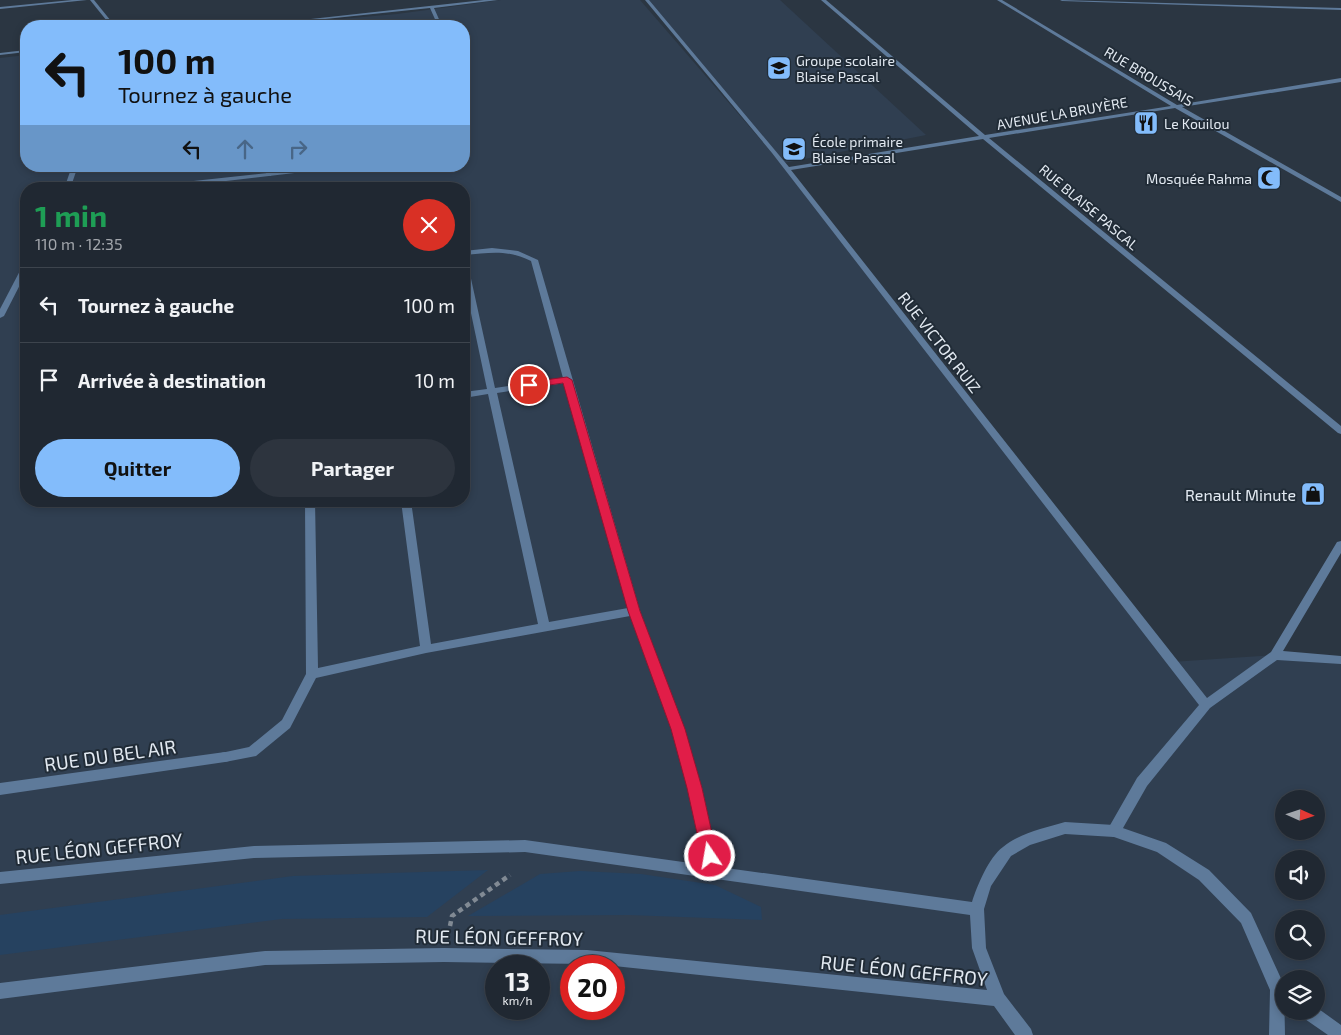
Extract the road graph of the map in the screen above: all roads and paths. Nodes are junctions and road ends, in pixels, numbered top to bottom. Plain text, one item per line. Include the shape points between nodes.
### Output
1 (85, 0) edge
2 (92, 0) edge
3 (496, 0) edge
4 (647, 0) edge
5 (823, 0) edge
6 (999, 0) edge
7 (1062, 0) edge
8 (432, 7) junction
9 (0, 8) edge
10 (1341, 9) edge
11 (108, 20) edge
12 (304, 20) edge
13 (437, 20) edge
14 (20, 52) edge
15 (0, 54) edge
16 (1341, 80) edge
17 (1178, 106) junction
18 (986, 139) junction
19 (786, 169) junction
20 (269, 172) edge
21 (296, 172) edge
22 (269, 175) junction
23 (204, 182) edge
24 (1341, 200) edge
25 (470, 252) edge
26 (20, 278) edge
27 (470, 292) edge
28 (0, 316) edge
29 (567, 380) junction
30 (492, 390) junction
31 (470, 394) edge
32 (1341, 431) edge
33 (310, 507) edge
34 (407, 507) edge
35 (1341, 544) edge
36 (634, 611) junction
37 (544, 627) junction
38 (426, 649) junction
39 (1275, 655) junction
40 (1341, 660) edge
41 (312, 674) junction
42 (1206, 705) junction
43 (0, 789) edge
44 (1114, 831) junction
45 (525, 846) junction
46 (713, 872) junction
47 (0, 878) edge
48 (977, 910) junction
49 (444, 955) junction
50 (1275, 979) edge
51 (0, 991) edge
52 (998, 999) junction
53 (1278, 1020) edge
54 (1320, 1020) edge
55 (1025, 1035) edge
56 (1277, 1035) edge
57 (1341, 1035) edge

1 - 9 street
2 - 11 street
3 - 8 street
4 - 19 street, RUE VICTOR RUIZ
5 - 18 street, RUE BLAISE PASCAL
6 - 17 street, RUE BROUSSAIS
7 - 10 street
8 - 12 street
8 - 13 street
14 - 15 street
16 - 17 street, AVENUE LA BRUYÈRE
17 - 18 street, AVENUE LA BRUYÈRE
17 - 24 street, RUE BROUSSAIS
18 - 19 street, AVENUE LA BRUYÈRE
18 - 32 street, RUE BLAISE PASCAL
19 - 42 street, RUE VICTOR RUIZ
20 - 22 street
21 - 22 street
22 - 23 street
25 - 29 street via 499,249 518,251 534,260
26 - 28 street
27 - 30 street
29 - 30 street
29 - 36 street
30 - 31 street
30 - 37 street
33 - 41 street
34 - 38 street
35 - 39 street
36 - 37 street
36 - 46 street via 678,729
37 - 38 street
38 - 41 street
39 - 40 street
39 - 42 street
41 - 43 street, RUE DU BEL AIR via 286,724 252,752
42 - 44 street via 1142,782
44 - 48 street via 1065,828 1026,840 1006,852 985,883
44 - 50 street via 1161,847 1204,875 1246,918
45 - 46 street, RUE LÉON GEFFROY
45 - 47 street, RUE LÉON GEFFROY via 254,852
45 - 49 path via 516,870 452,916
46 - 48 street, RUE LÉON GEFFROY
48 - 52 street via 980,948
49 - 51 street, RUE LÉON GEFFROY via 265,958
49 - 52 street, RUE LÉON GEFFROY via 587,957
52 - 55 street
53 - 56 street
54 - 57 street

